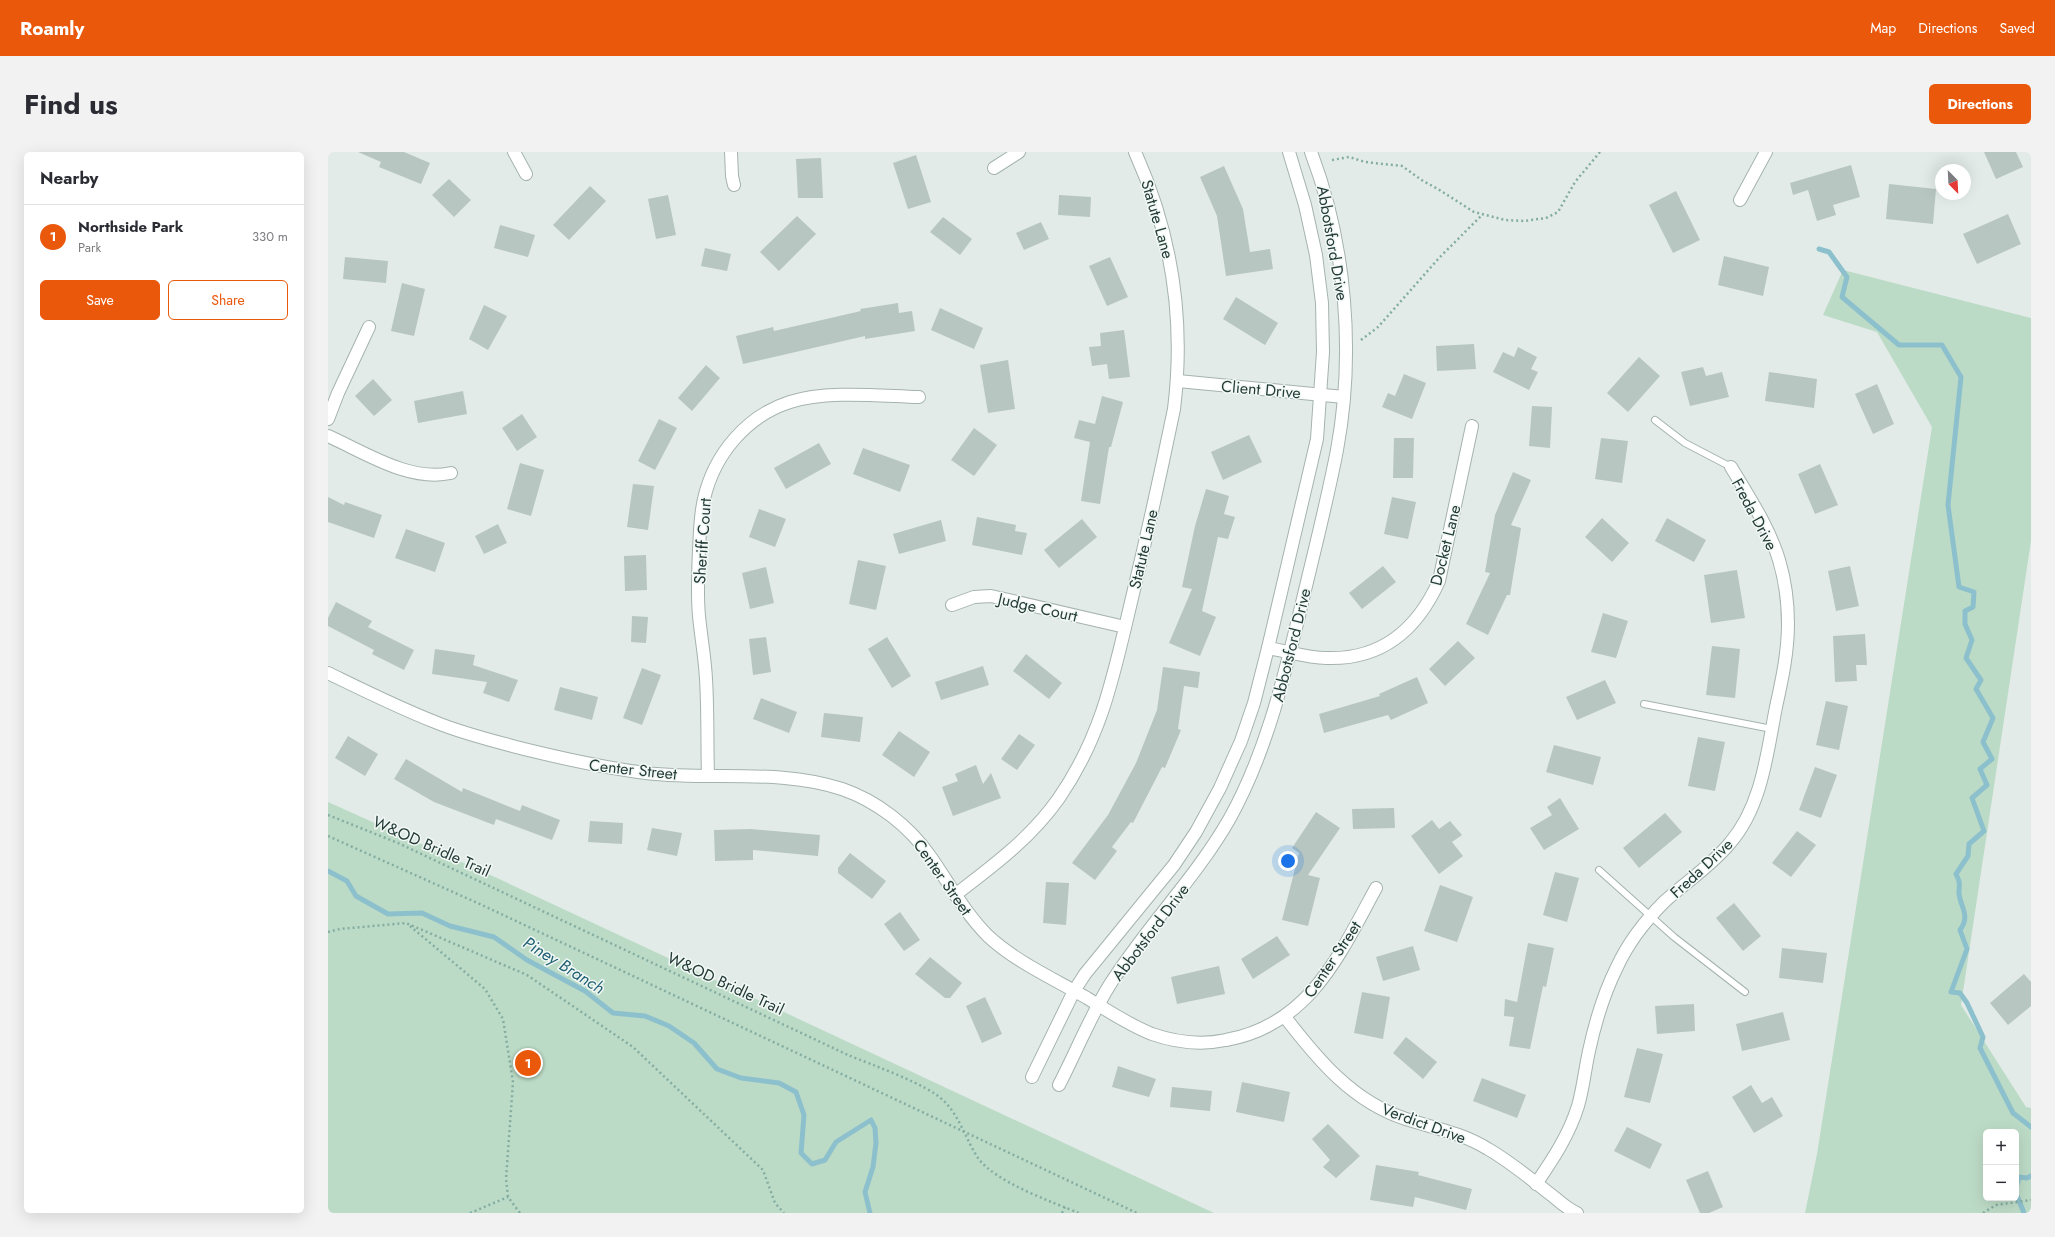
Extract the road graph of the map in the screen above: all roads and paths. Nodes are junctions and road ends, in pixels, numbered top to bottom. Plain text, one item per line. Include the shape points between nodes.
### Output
1 (514, 152) edge
2 (731, 152) edge
3 (1019, 152) edge
4 (1135, 152) edge
5 (1289, 152) edge
6 (1311, 152) edge
7 (1600, 152) edge
8 (1766, 152) edge
9 (1332, 160) dead end
10 (994, 168) dead end
11 (526, 174) dead end
12 (734, 185) dead end
13 (1740, 200) dead end
14 (1482, 215) junction
15 (369, 327) dead end
16 (1361, 340) dead end
17 (1178, 381) junction
18 (1320, 394) junction
19 (919, 397) dead end
20 (1344, 397) junction
21 (328, 419) edge
22 (1655, 420) dead end
23 (1472, 426) dead end
24 (328, 436) edge
25 (1731, 468) joint
26 (452, 473) dead end
27 (952, 606) dead end
28 (1125, 627) junction
29 (1268, 648) junction
30 (1290, 652) junction
31 (329, 678) edge
32 (1644, 704) dead end
33 (1772, 729) junction
34 (708, 776) junction
35 (328, 815) edge
36 (328, 836) edge
37 (1599, 870) dead end
38 (1376, 888) dead end
39 (955, 894) junction
40 (1650, 917) junction
41 (406, 923) junction
42 (328, 932) edge
43 (1074, 991) junction
44 (1745, 992) dead end
45 (1098, 1005) junction
46 (1285, 1017) junction
47 (1032, 1077) dead end
48 (1060, 1085) dead end
49 (965, 1133) junction
50 (1536, 1184) junction
51 (508, 1197) junction
52 (2031, 1200) edge
53 (1065, 1207) junction
54 (470, 1213) edge
55 (520, 1213) edge
56 (784, 1213) edge
57 (1062, 1213) edge
58 (1079, 1213) edge
59 (1137, 1213) edge
60 (1577, 1213) edge
61 (1983, 1213) edge

1 - 11 street
2 - 12 street
3 - 10 street
4 - 17 street, Statute Lane via 1160,217 1170,258 1179,332
5 - 18 street, Abbotsford Drive via 1316,254 1324,329
6 - 20 street, Abbotsford Drive via 1321,178 1339,265 1345,329
7 - 14 path via 1575,182 1564,204 1555,214 1524,221
8 - 13 street
9 - 14 path via 1349,158 1402,166
14 - 16 path via 1439,258 1378,327
15 - 21 street
17 - 18 street, Client Drive
17 - 28 street, Statute Lane
18 - 20 street, Client Drive
18 - 29 street, Abbotsford Drive via 1312,461
19 - 34 street, Sheriff Court via 813,396 789,402 767,412 747,426 719,459 704,500 698,570 699,615 706,679
20 - 30 street, Abbotsford Drive via 1337,449
22 - 25 lane via 1685,443
23 - 30 street, Docket Lane via 1439,581 1419,618 1399,636 1367,653 1346,658 1324,658
24 - 26 street via 409,472 427,475
25 - 33 street, Freda Drive via 1768,533 1779,560 1786,591 1787,654
27 - 28 street, Judge Court via 974,597 990,596
28 - 39 street, Statute Lane via 1107,701 1078,769 1058,800 1036,826 1010,852
29 - 30 street, Docket Lane
29 - 43 street, Abbotsford Drive via 1241,741 1220,788 1196,832 1174,866 1097,958
30 - 45 street, Abbotsford Drive via 1279,698 1259,756 1231,816 1201,865 1110,985
31 - 34 street, Center Street via 480,738 585,764 651,774
32 - 33 lane
33 - 40 street, Freda Drive via 1755,798 1744,823 1731,842 1711,863 1665,901
34 - 39 street, Center Street via 789,778 818,782 868,801 890,814 911,833 929,854
35 - 49 path, W&OD Bridle Trail via 398,843 848,1055 920,1085 944,1100
36 - 49 path via 496,911
37 - 40 lane
38 - 46 street, Center Street via 1318,986
39 - 43 street, Center Street via 989,937 1010,954
40 - 44 lane
40 - 50 street, Freda Drive via 1617,965 1606,991 1590,1048 1579,1104 1570,1129
41 - 42 path
41 - 51 path via 485,989 503,1019 513,1082 506,1179
41 - 56 path via 527,976 633,1047 763,1170 774,1203
43 - 45 street, Center Street
43 - 47 street, Abbotsford Drive
45 - 46 street, Center Street via 1153,1034 1192,1042 1241,1038
45 - 48 street, Abbotsford Drive
46 - 50 street, Verdict Drive via 1316,1057 1356,1093 1405,1118 1463,1136 1489,1149
49 - 53 path, W&OD Bridle Trail via 979,1160 991,1171 1009,1182
49 - 59 path
50 - 60 street, Verdict Drive
51 - 54 path
51 - 55 path
52 - 61 path via 1996,1205
53 - 57 path
53 - 58 path, W&OD Bridle Trail

